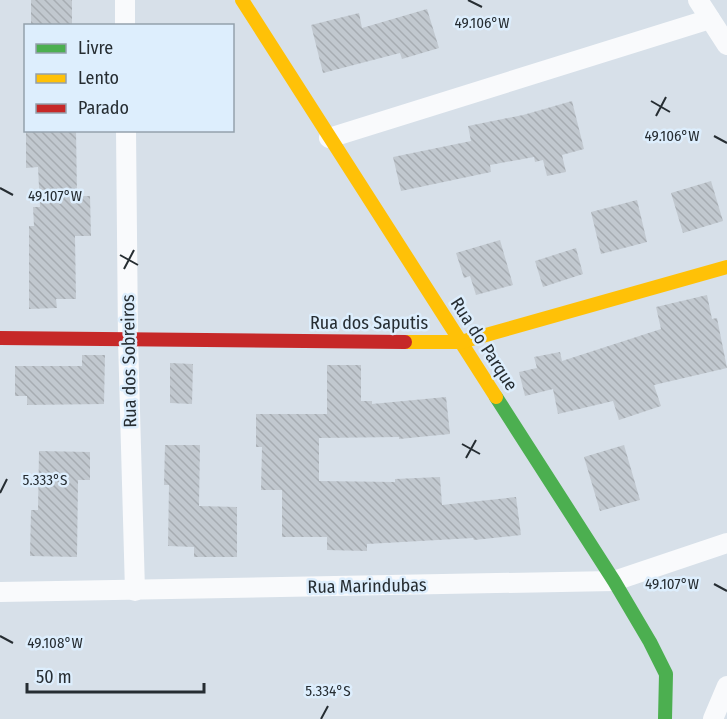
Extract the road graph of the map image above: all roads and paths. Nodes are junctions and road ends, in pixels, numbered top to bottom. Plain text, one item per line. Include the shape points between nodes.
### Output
1 (125, 0) edge
2 (242, 0) edge
3 (698, 0) edge
4 (710, 19) junction
5 (125, 24) edge
6 (727, 45) edge
7 (126, 132) edge
8 (329, 138) junction
9 (727, 267) edge
10 (0, 338) edge
11 (128, 339) junction
12 (462, 342) junction
13 (727, 543) edge
14 (614, 581) junction
15 (135, 591) junction
16 (0, 592) edge
17 (727, 686) edge
18 (665, 719) edge
19 (712, 719) edge

1 - 5 street
2 - 8 street, Rua do Parque
3 - 4 street
4 - 6 street
4 - 8 street
7 - 11 street, Rua dos Sobreiros
8 - 12 street, Rua do Parque
9 - 12 street, Rua dos Saputis
10 - 11 street, Rua dos Saputis
11 - 12 street, Rua dos Saputis
11 - 15 street, Rua dos Sobreiros
12 - 14 street, Rua do Parque
13 - 14 street, Rua Marindubas
14 - 15 street, Rua Marindubas
14 - 18 street, Rua do Parque via 666,674
15 - 16 street, Rua Marindubas
17 - 19 street

